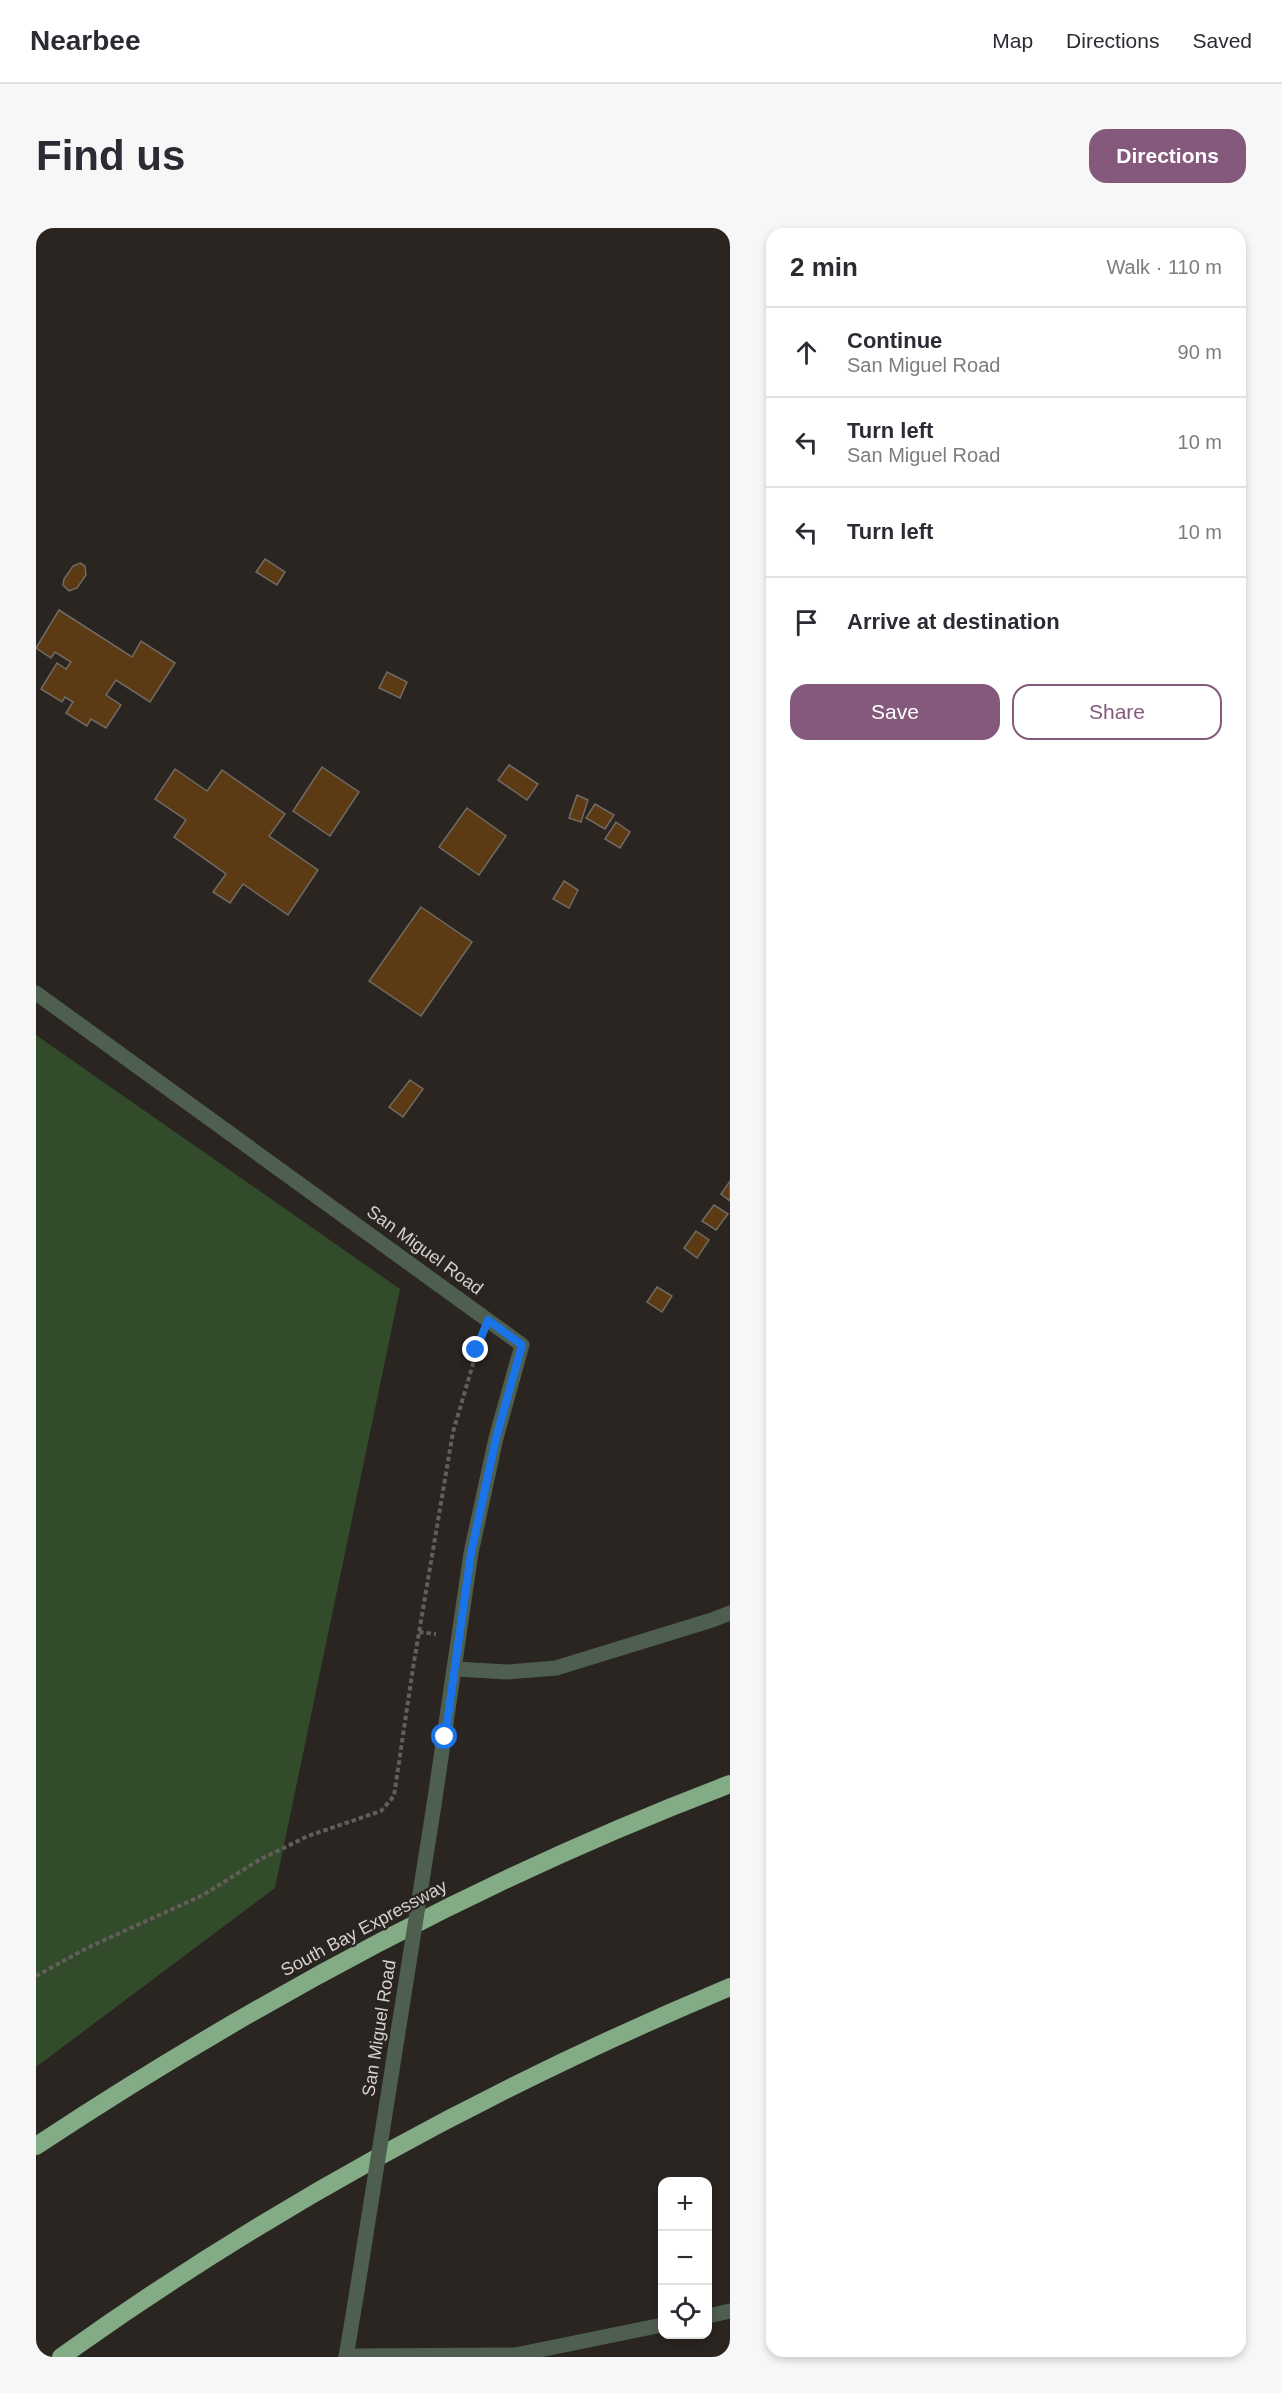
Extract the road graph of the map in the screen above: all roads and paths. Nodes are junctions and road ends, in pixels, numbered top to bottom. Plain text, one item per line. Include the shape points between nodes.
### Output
1 (36, 993) edge
2 (488, 1320) junction
3 (730, 1613) edge
4 (456, 1669) junction
5 (730, 1784) edge
6 (36, 1976) edge
7 (730, 1987) edge
8 (36, 2146) edge
9 (730, 2311) edge
10 (712, 2315) edge
11 (658, 2326) edge
12 (346, 2356) edge
13 (516, 2356) edge
14 (61, 2357) edge

1 - 2 street, San Miguel Road
2 - 4 street, San Miguel Road via 522,1345 496,1438 471,1553
2 - 6 path via 453,1432 394,1796 381,1811 308,1836 259,1860 203,1895
3 - 4 street via 556,1668 507,1672
4 - 12 street, San Miguel Road, bridge
5 - 8 highway, South Bay Expressway via 508,1878 376,1943 207,2038
7 - 14 highway via 566,2060 382,2154 184,2273
9 - 10 street
11 - 13 street
12 - 13 street

